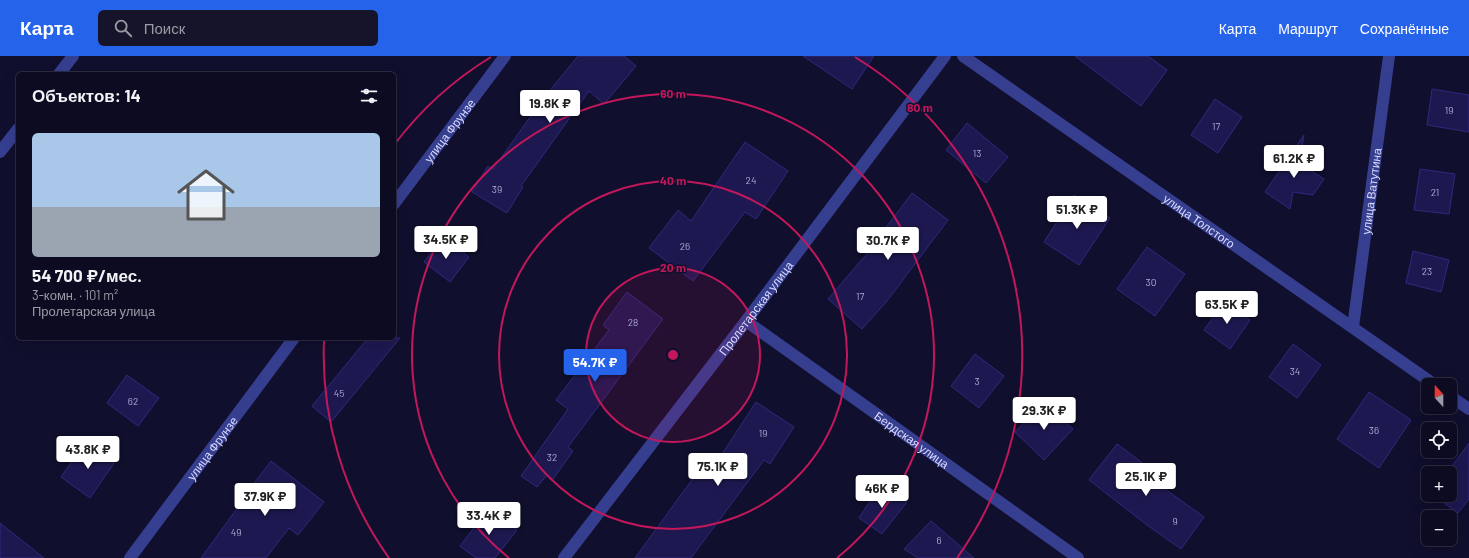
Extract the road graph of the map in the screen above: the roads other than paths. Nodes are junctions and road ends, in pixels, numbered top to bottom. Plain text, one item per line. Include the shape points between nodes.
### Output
1 (73, 56) edge
2 (505, 56) edge
3 (945, 56) edge
4 (964, 56) edge
5 (1389, 56) edge
6 (61, 72) edge
7 (16, 132) edge
8 (0, 152) edge
9 (396, 201) edge
10 (746, 321) junction
11 (1352, 327) junction
12 (293, 340) edge
13 (1425, 378) edge
14 (1457, 401) edge
15 (1469, 409) edge
16 (130, 558) edge
17 (564, 558) edge
18 (1078, 558) edge

1 - 6 street
2 - 9 street, улица Фрунзе
3 - 10 street, Пролетарская улица
4 - 11 street, улица Толстого
5 - 11 street, улица Ватутина
7 - 8 street
10 - 17 street, Пролетарская улица
10 - 18 street, Бердская улица
11 - 13 street, улица Толстого
12 - 16 street, улица Фрунзе
14 - 15 street

